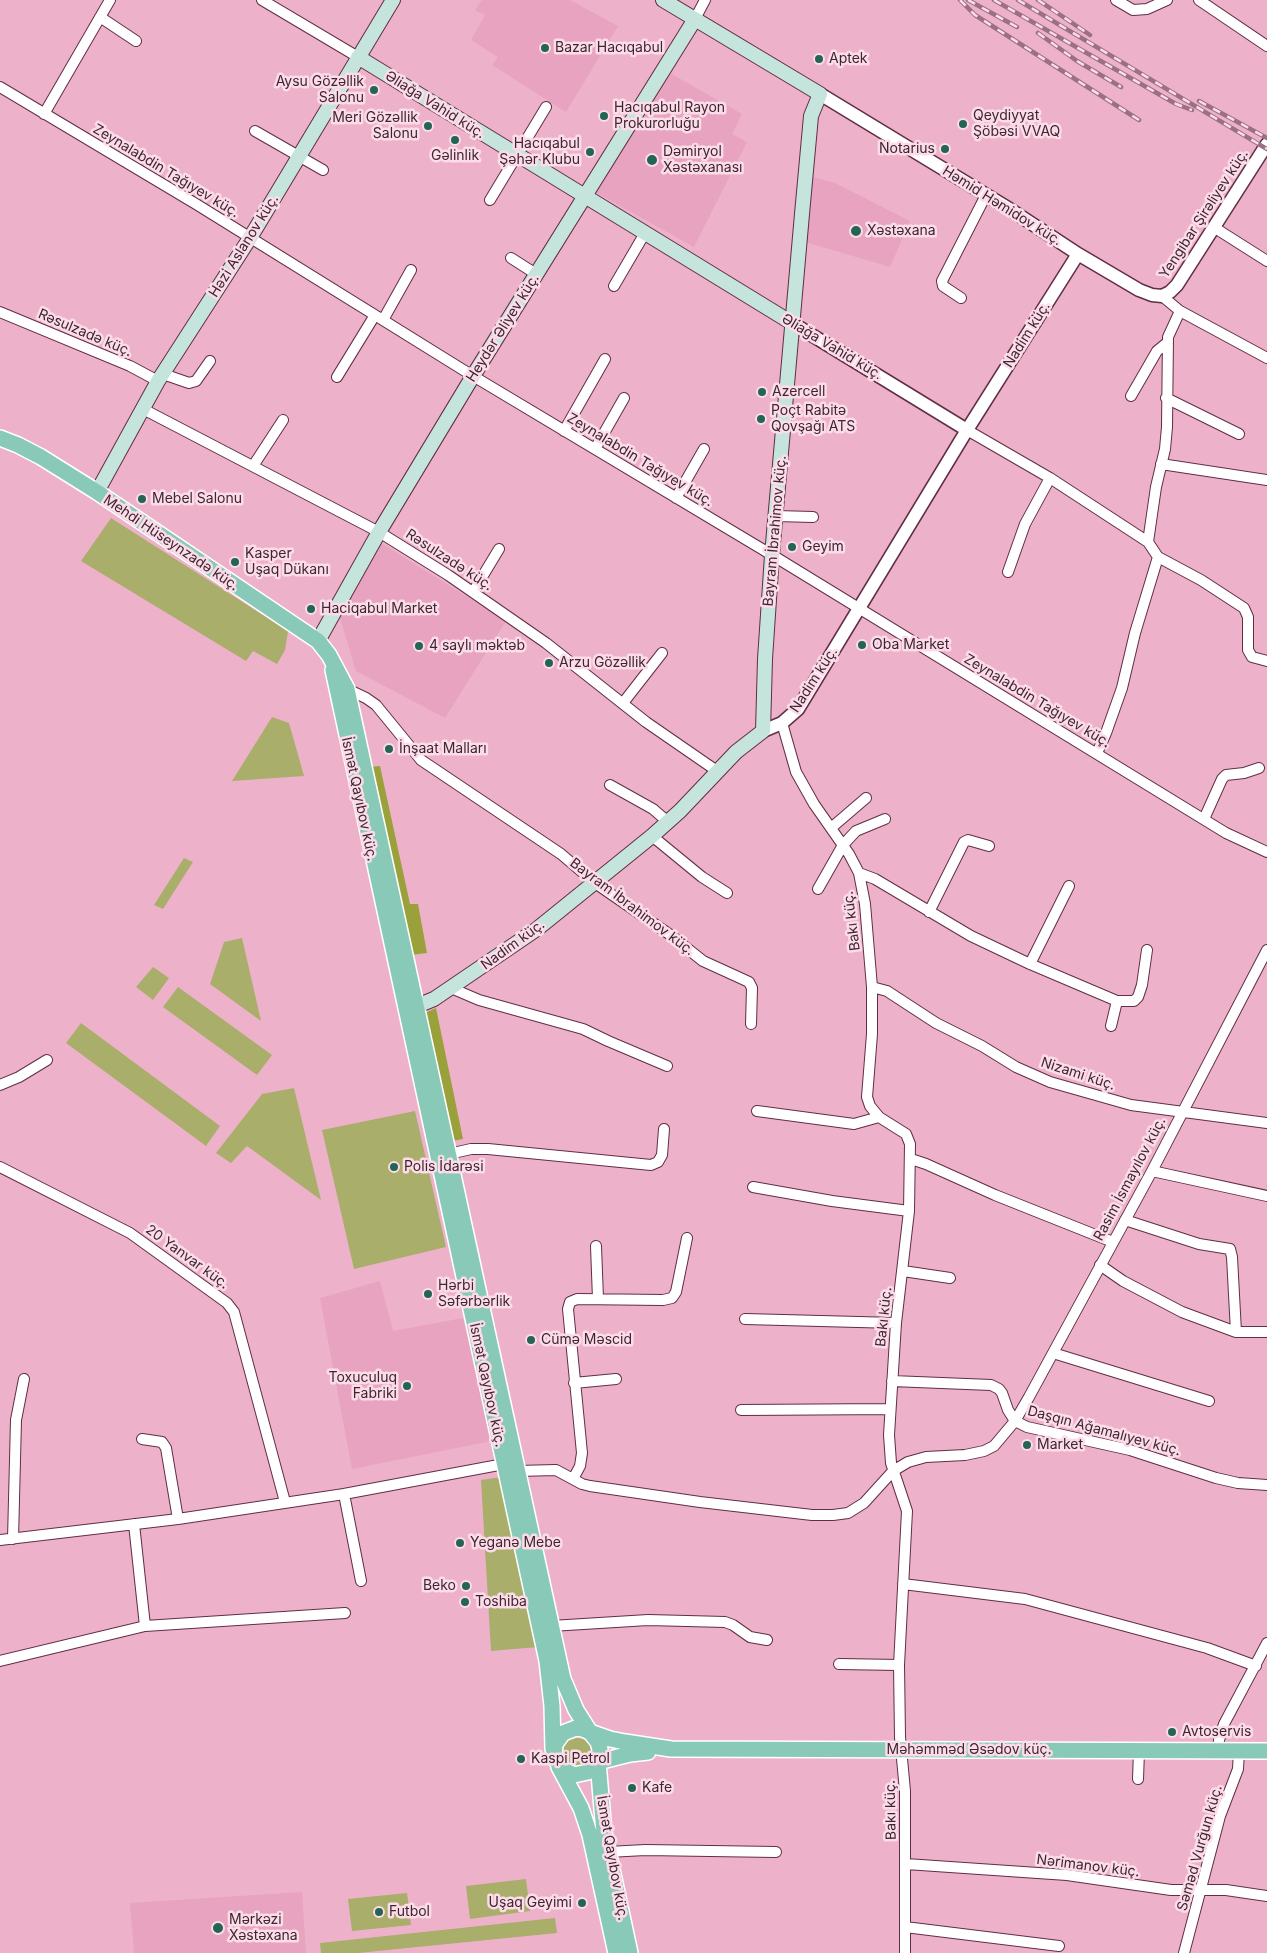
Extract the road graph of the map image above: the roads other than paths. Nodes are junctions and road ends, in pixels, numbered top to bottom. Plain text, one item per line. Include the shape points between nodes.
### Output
1 (110, 0) edge
2 (262, 0) edge
3 (393, 0) edge
4 (663, 0) edge
5 (706, 0) edge
6 (1116, 0) edge
7 (1167, 0) edge
8 (1199, 0) edge
9 (100, 17) junction
10 (695, 19) junction
11 (136, 41) dead end
12 (1267, 46) edge
13 (358, 57) junction
14 (0, 87) edge
15 (820, 94) junction
16 (546, 107) dead end
17 (44, 114) junction
18 (255, 130) dead end
19 (1267, 144) edge
20 (299, 156) junction
21 (518, 156) junction
22 (323, 170) dead end
23 (986, 195) junction
24 (584, 197) junction
25 (490, 200) dead end
26 (1215, 228) junction
27 (645, 233) junction
28 (250, 238) junction
29 (1078, 254) junction
30 (511, 258) dead end
31 (1267, 261) edge
32 (411, 270) dead end
33 (536, 274) junction
34 (614, 286) dead end
35 (1162, 296) junction
36 (961, 298) dead end
37 (1180, 311) junction
38 (0, 312) edge
39 (379, 317) junction
40 (792, 323) junction
41 (1168, 342) junction
42 (605, 358) dead end
43 (1267, 358) edge
44 (210, 362) dead end
45 (473, 376) junction
46 (161, 377) junction
47 (337, 377) dead end
48 (1131, 396) dead end
49 (624, 398) dead end
50 (1166, 398) junction
51 (143, 409) junction
52 (283, 420) dead end
53 (967, 430) junction
54 (564, 431) junction
55 (1239, 434) dead end
56 (0, 438) edge
57 (704, 448) dead end
58 (595, 449) junction
59 (1161, 464) junction
60 (253, 466) junction
61 (1050, 478) junction
62 (1267, 480) edge
63 (97, 492) junction
64 (676, 498) junction
65 (776, 516) junction
66 (813, 517) dead end
67 (379, 532) junction
68 (1148, 542) junction
69 (499, 549) dead end
70 (772, 555) junction
71 (1158, 557) junction
72 (1008, 572) dead end
73 (473, 592) junction
74 (858, 608) junction
75 (318, 641) junction
76 (662, 653) dead end
77 (1267, 661) edge
78 (331, 662) junction
79 (347, 688) junction
80 (623, 704) junction
81 (782, 722) junction
82 (763, 732) junction
83 (1097, 753) junction
84 (1259, 768) dead end
85 (717, 770) junction
86 (610, 785) dead end
87 (866, 798) dead end
88 (885, 819) dead end
89 (1204, 819) junction
90 (668, 822) junction
91 (831, 828) junction
92 (652, 836) junction
93 (843, 845) junction
94 (989, 846) dead end
95 (1267, 852) edge
96 (859, 873) junction
97 (595, 883) junction
98 (1069, 886) dead end
99 (818, 889) dead end
100 (727, 893) dead end
101 (929, 912) junction
102 (1147, 950) dead end
103 (1267, 950) edge
104 (1030, 964) junction
105 (872, 987) junction
106 (451, 988) junction
107 (1116, 1001) junction
108 (411, 1007) junction
109 (751, 1024) dead end
110 (1111, 1026) dead end
111 (47, 1060) dead end
112 (666, 1066) dead end
113 (0, 1085) edge
114 (1183, 1110) junction
115 (757, 1111) dead end
116 (879, 1117) junction
117 (1267, 1123) edge
118 (664, 1129) dead end
119 (449, 1154) junction
120 (911, 1159) junction
121 (0, 1167) edge
122 (1152, 1171) junction
123 (753, 1187) dead end
124 (1267, 1196) edge
125 (909, 1211) junction
126 (1125, 1220) junction
127 (687, 1238) dead end
128 (1113, 1242) junction
129 (596, 1246) dead end
130 (1100, 1265) junction
131 (903, 1271) junction
132 (950, 1278) dead end
133 (598, 1299) junction
134 (745, 1319) dead end
135 (896, 1322) junction
136 (1236, 1332) junction
137 (1267, 1332) edge
138 (1053, 1353) junction
139 (24, 1378) dead end
140 (616, 1378) dead end
141 (892, 1381) junction
142 (574, 1383) junction
143 (1209, 1401) dead end
144 (890, 1409) junction
145 (741, 1410) dead end
146 (1015, 1421) junction
147 (142, 1439) dead end
148 (510, 1467) junction
149 (894, 1471) junction
150 (573, 1479) junction
151 (1267, 1485) edge
152 (344, 1494) junction
153 (285, 1502) junction
154 (178, 1519) junction
155 (134, 1524) junction
156 (13, 1539) junction
157 (0, 1540) edge
158 (362, 1581) dead end
159 (903, 1584) junction
160 (345, 1613) dead end
161 (145, 1626) junction
162 (551, 1626) junction
163 (766, 1640) dead end
164 (1267, 1642) edge
165 (0, 1661) edge
166 (839, 1664) dead end
167 (899, 1666) junction
168 (1256, 1666) junction
169 (590, 1732) junction
170 (671, 1749) junction
171 (901, 1750) junction
172 (1139, 1751) junction
173 (1218, 1751) junction
174 (1239, 1751) junction
175 (1267, 1751) edge
176 (555, 1757) junction
177 (598, 1762) junction
178 (1138, 1779) dead end
179 (608, 1852) junction
180 (776, 1852) dead end
181 (906, 1864) junction
182 (1201, 1890) junction
183 (1267, 1896) edge
184 (905, 1927) junction
185 (1059, 1946) dead end
186 (616, 1953) edge
187 (630, 1953) edge
188 (905, 1953) edge
189 (1184, 1953) edge

1 - 9 street
2 - 13 street
3 - 13 main road, Həzi Aslanov küç.
4 - 10 main road, Həmid Həmidov küç.
5 - 10 street
6 - 7 street via 1133,10 1147,9
8 - 12 street
9 - 11 street
9 - 17 street
10 - 15 main road, Həmid Həmidov küç.
10 - 24 main road, Heydər Əliyev küç.
13 - 20 main road, Həzi Aslanov küç.
13 - 21 main road, Əliağa Vahid küç.
14 - 17 street, Zeynalabdin Tağıyev küç.
15 - 23 street, Həmid Həmidov küç.
15 - 40 main road, Bayram İbrahimov küç. via 810,127
16 - 21 street
17 - 28 street, Zeynalabdin Tağıyev küç.
18 - 20 street
19 - 26 street, Yengibar Şirəliyev küç.
20 - 22 street
20 - 28 main road, Həzi Aslanov küç.
21 - 24 main road, Əliağa Vahid küç.
21 - 25 street
23 - 29 street, Həmid Həmidov küç.
23 - 36 street via 942,281 943,286
24 - 27 main road, Əliağa Vahid küç.
24 - 33 main road, Heydər Əliyev küç.
26 - 31 street
26 - 35 street, Yengibar Şirəliyev küç. via 1177,285
27 - 34 street
27 - 40 main road, Əliağa Vahid küç.
28 - 39 street, Zeynalabdin Tağıyev küç.
28 - 46 main road, Həzi Aslanov küç.
29 - 35 street, Həmid Həmidov küç. via 1140,290
29 - 53 street, Nadim küç.
30 - 33 street
32 - 39 street
33 - 45 main road, Heydər Əliyev küç.
35 - 37 street, Həmid Həmidov küç.
37 - 41 street
37 - 43 street, Həmid Həmidov küç.
38 - 46 street, Rəsulzadə küç.
39 - 45 street, Zeynalabdin Tağıyev küç.
39 - 47 street
40 - 53 street, Əliağa Vahid küç.
40 - 65 main road, Bayram İbrahimov küç.
41 - 48 street via 1157,351
41 - 50 street
42 - 54 street
44 - 46 street, Rəsulzadə küç. via 196,381 189,383
45 - 54 street, Zeynalabdin Tağıyev küç.
45 - 67 main road, Heydər Əliyev küç.
46 - 51 main road, Həzi Aslanov küç.
49 - 58 street
50 - 55 street
50 - 59 street via 1167,427
51 - 60 street, Rəsulzadə küç.
51 - 63 main road, Həzi Aslanov küç.
52 - 60 street
53 - 61 street, Əliağa Vahid küç.
53 - 74 street, Nadim küç.
54 - 58 street, Zeynalabdin Tağıyev küç.
56 - 63 main road, Mehdi Hüseynzadə küç. via 41,457
57 - 64 street
58 - 64 street, Zeynalabdin Tağıyev küç.
59 - 62 street
59 - 68 street
60 - 67 street, Rəsulzadə küç.
61 - 68 street, Əliağa Vahid küç.
61 - 72 street via 1025,524
63 - 75 main road, Mehdi Hüseynzadə küç.
64 - 70 street, Zeynalabdin Tağıyev küç.
65 - 66 street
65 - 70 main road, Bayram İbrahimov küç.
67 - 73 street, Rəsulzadə küç.
67 - 75 main road, Heydər Əliyev küç.
68 - 71 street, Əliağa Vahid küç.
69 - 73 street
70 - 74 street, Zeynalabdin Tağıyev küç.
70 - 82 main road, Bayram İbrahimov küç.
71 - 77 street, Əliağa Vahid küç. via 1244,608 1248,617 1248,650 1252,657
71 - 83 street via 1122,688
73 - 80 street, Rəsulzadə küç. via 546,643
74 - 81 street, Nadim küç. via 798,709
74 - 83 street, Zeynalabdin Tağıyev küç.
75 - 78 main road, Mehdi Hüseynzadə küç.
76 - 80 street
78 - 79 main road, İsmət Qayıbov küç.
78 - 108 main road, İsmət Qayıbov küç.
79 - 97 street, Bayram İbrahimov küç. via 376,705 421,760 561,854
79 - 108 main road, İsmət Qayıbov küç.
80 - 85 street, Rəsulzadə küç.
81 - 82 street, Nadim küç.
81 - 91 street, Bakı küç. via 796,772
82 - 85 main road, Nadim küç.
83 - 89 street, Zeynalabdin Tağıyev küç.
84 - 89 street via 1226,775
85 - 90 main road, Nadim küç.
86 - 90 street via 653,809
87 - 91 street
88 - 93 street via 856,831
89 - 95 street, Zeynalabdin Tağıyev küç.
90 - 92 main road, Nadim küç.
91 - 93 street, Bakı küç.
92 - 97 main road, Nadim küç.
92 - 100 street
93 - 96 street, Bakı küç.
93 - 99 street
94 - 101 street via 968,840 964,842
96 - 101 street via 875,879
96 - 105 street, Bakı küç.
97 - 106 main road, Nadim küç. via 537,929
97 - 109 street, Bayram İbrahimov küç. via 703,961 749,982 752,988
98 - 104 street
101 - 104 street
102 - 107 street via 1138,997 1134,1001
103 - 114 street, Rasim İsmayılov küç.
104 - 107 street
105 - 114 street, Nizami küç. via 887,991 936,1023 1050,1082 1131,1105
105 - 116 street, Bakı küç. via 868,1097 870,1106
106 - 108 main road, Nadim küç.
106 - 112 street via 479,1000 583,1028
107 - 110 street
108 - 119 main road, İsmət Qayıbov küç.
108 - 148 main road, İsmət Qayıbov küç.
111 - 113 street
114 - 117 street, Nizami küç.
114 - 122 street, Rasim İsmayılov küç.
115 - 116 street via 854,1124
116 - 120 street, Bakı küç. via 906,1134
118 - 119 street via 662,1155 651,1165 488,1149
119 - 148 main road, İsmət Qayıbov küç.
120 - 125 street, Bakı küç.
120 - 128 street
121 - 153 street, 20 Yanvar küç. via 130,1233 227,1303 234,1312
122 - 124 street
122 - 126 street, Rasim İsmayılov küç.
123 - 125 street
125 - 131 street, Bakı küç.
126 - 128 street, Rasim İsmayılov küç.
126 - 136 street via 1199,1244 1230,1249
127 - 133 street via 672,1298
128 - 130 street, Rasim İsmayılov küç.
129 - 133 street
130 - 136 street via 1182,1312
130 - 138 street, Rasim İsmayılov küç.
131 - 132 street
131 - 135 street, Bakı küç.
133 - 142 street via 577,1299 570,1302 568,1309
134 - 135 street
135 - 141 street, Bakı küç.
136 - 137 street
138 - 143 street
138 - 146 street, Rasim İsmayılov küç.
139 - 156 street via 16,1420
140 - 142 street
141 - 144 street, Bakı küç.
141 - 146 street, Daşqın Ağamalıyev küç. via 992,1385 1002,1393
142 - 150 street via 582,1453
144 - 145 street
144 - 149 street, Bakı küç. via 889,1442
146 - 149 street via 994,1446 984,1451 926,1457 908,1462
146 - 151 street, Daşqın Ağamalıyev küç. via 1027,1427 1130,1450 1216,1478
147 - 154 street via 162,1442 166,1448
148 - 150 street via 556,1470
148 - 152 street
148 - 162 main road, İsmət Qayıbov küç.
148 - 176 main road, İsmət Qayıbov küç. via 547,1660
149 - 150 street via 864,1503 848,1513 833,1515 676,1499 590,1486
149 - 159 street, Bakı küç. via 907,1511
152 - 153 street
152 - 158 street
153 - 154 street
154 - 155 street
155 - 156 street
155 - 161 street
156 - 157 street
159 - 167 street, Bakı küç.
159 - 168 street via 1026,1599 1207,1648
160 - 161 street
161 - 165 street
162 - 163 street via 648,1620 725,1622 750,1637
162 - 169 main road, İsmət Qayıbov küç. via 563,1679
164 - 168 street
166 - 167 street
167 - 171 street, Bakı küç.
168 - 173 street via 1224,1724
169 - 170 main road via 625,1742
169 - 176 main road via 569,1729 558,1738
169 - 177 main road via 600,1749
170 - 171 main road, Məhəmməd Əsədov küç.
170 - 177 main road
171 - 172 main road, Məhəmməd Əsədov küç.
171 - 181 street, Bakı küç.
172 - 173 main road, Məhəmməd Əsədov küç.
172 - 178 street
173 - 174 main road, Məhəmməd Əsədov küç.
174 - 175 main road, Məhəmməd Əsədov küç.
174 - 182 street, Səməd Vurğun küç. via 1238,1769 1220,1816
176 - 177 main road via 568,1773 581,1774
176 - 186 main road, İsmət Qayıbov küç. via 581,1808 590,1835
177 - 179 main road, İsmət Qayıbov küç. via 601,1814
179 - 180 street
179 - 187 main road, İsmət Qayıbov küç.
181 - 182 street, Nərimanov küç. via 1066,1875 1171,1890
181 - 184 street, Bakı küç.
182 - 183 street, Nərimanov küç.
182 - 189 street, Səməd Vurğun küç.
184 - 185 street
184 - 188 street, Bakı küç.

